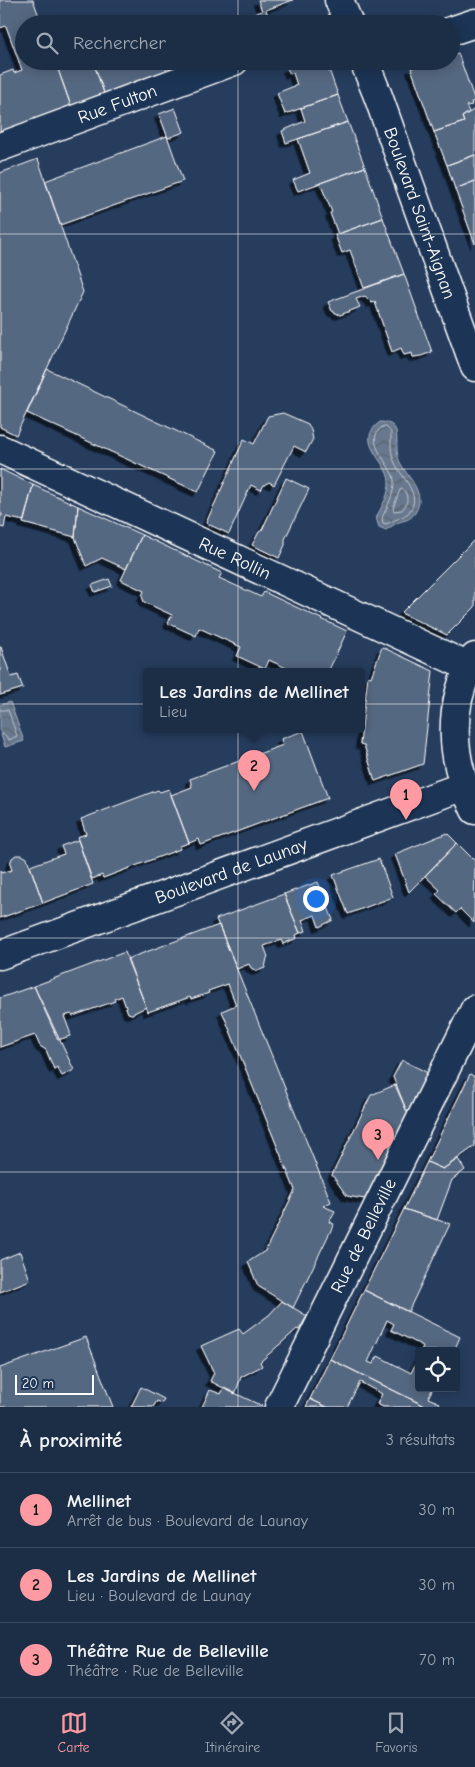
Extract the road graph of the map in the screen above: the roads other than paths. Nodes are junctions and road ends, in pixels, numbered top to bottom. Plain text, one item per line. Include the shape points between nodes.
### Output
1 (475, 23) edge
2 (460, 28) edge
3 (210, 70) edge
4 (368, 70) edge
5 (0, 147) edge
6 (475, 367) edge
7 (0, 448) edge
8 (472, 662) edge
9 (469, 798) edge
10 (0, 955) edge
11 (475, 1009) edge
12 (279, 1407) edge

1 - 2 street
3 - 5 street, Rue Fulton
4 - 6 street, Boulevard Saint-Aignan
7 - 8 street, Rue Rollin
8 - 9 street via 461,688 454,732 456,759
9 - 10 street, Boulevard de Launay
11 - 12 street, Rue de Belleville

